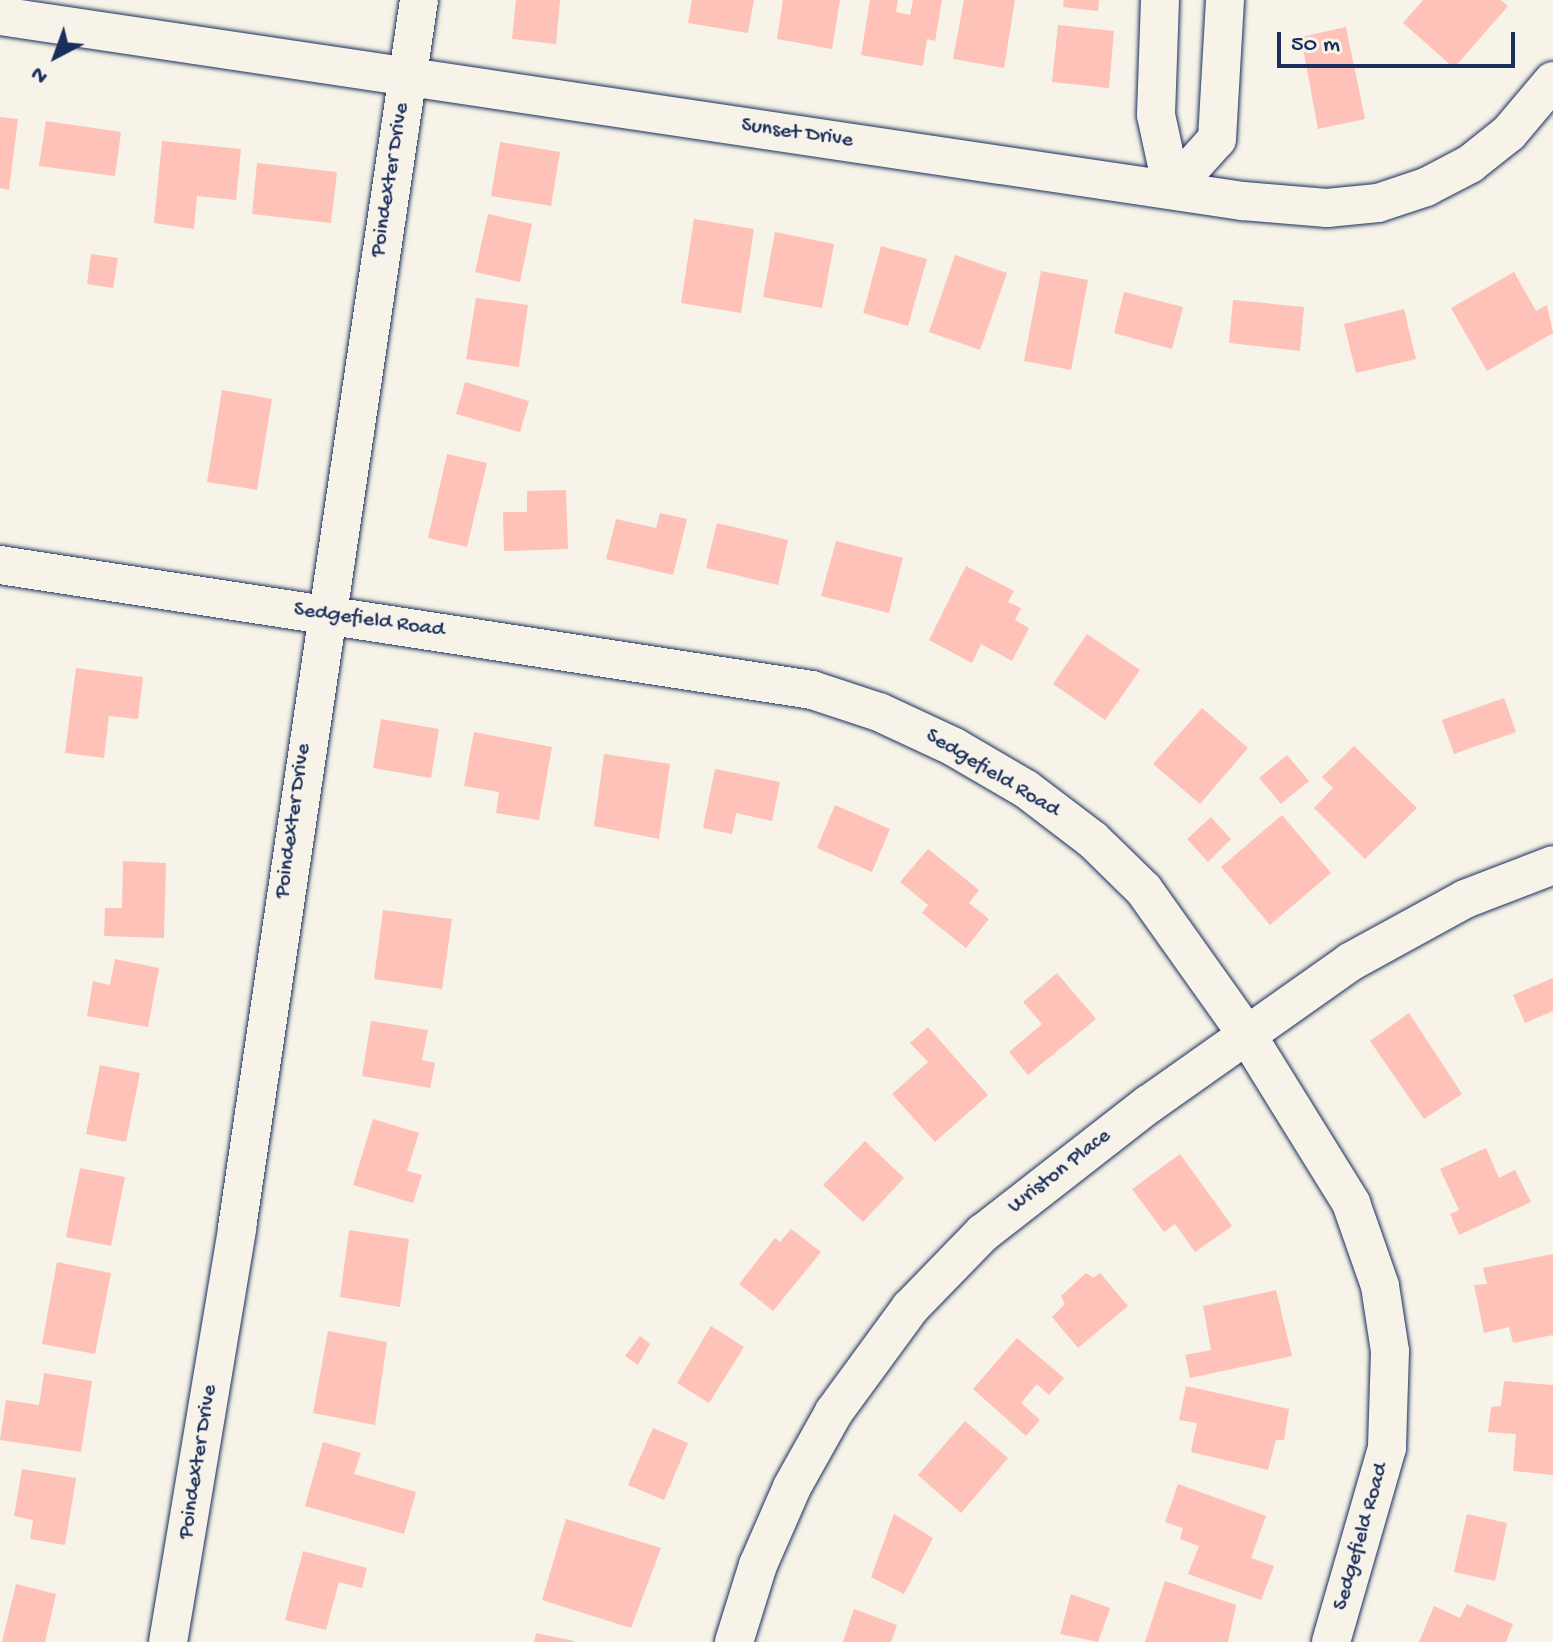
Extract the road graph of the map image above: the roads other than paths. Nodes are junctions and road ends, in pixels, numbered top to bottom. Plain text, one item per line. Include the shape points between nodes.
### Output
1 (419, 0) edge
2 (1160, 0) edge
3 (1225, 0) edge
4 (0, 16) edge
5 (408, 77) junction
6 (1553, 81) edge
7 (1172, 189) junction
8 (0, 565) edge
9 (327, 615) junction
10 (1553, 865) edge
11 (1247, 1035) junction
12 (168, 1642) edge
13 (734, 1642) edge
14 (1331, 1642) edge

1 - 5 street, Poindexter Drive
2 - 7 street via 1156,115
3 - 7 street via 1217,139
4 - 5 street, Sunset Drive
5 - 7 street, Sunset Drive
5 - 9 street, Poindexter Drive
6 - 7 street, Sunset Drive via 1509,133 1470,164 1426,187 1378,203 1327,208
8 - 9 street, Sedgefield Road
9 - 11 street, Sedgefield Road via 778,683 879,712 978,761 1093,840 1144,890
9 - 12 street, Poindexter Drive via 237,1228
10 - 11 street, Wriston Place via 1465,899 1387,939
11 - 13 street, Wriston Place via 1049,1180 936,1277 834,1412 792,1487 758,1565
11 - 14 street, Sedgefield Road via 1351,1203 1380,1286 1390,1351 1391,1416 1381,1481

